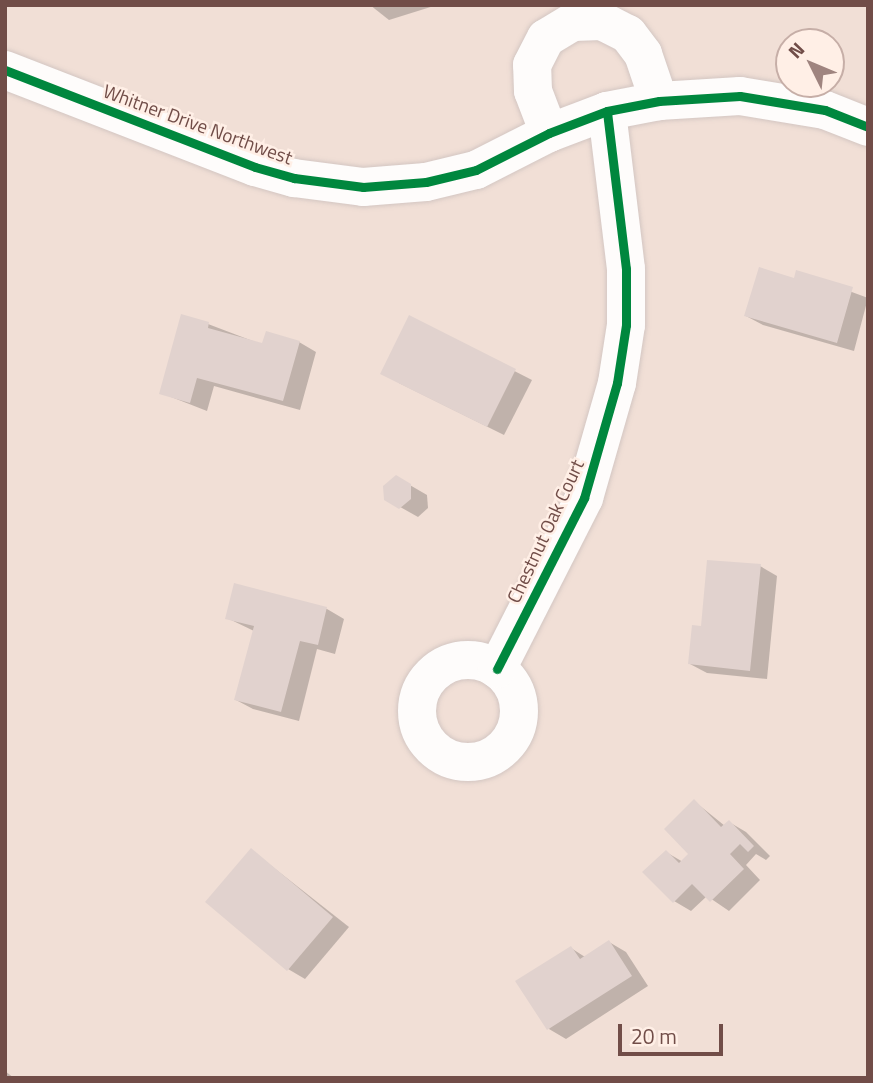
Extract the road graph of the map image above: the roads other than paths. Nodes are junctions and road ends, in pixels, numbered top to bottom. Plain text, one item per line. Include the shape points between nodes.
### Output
1 (5, 70) edge
2 (659, 101) junction
3 (607, 111) junction
4 (868, 127) edge
5 (549, 133) junction
6 (497, 669) dead end

1 - 5 street, Whitner Drive Northwest via 255,167 349,185 426,182 476,170
2 - 3 street, Whitner Drive Northwest
2 - 4 street, Whitner Drive Northwest via 740,96 825,110
2 - 5 street via 643,54 628,34 602,20 573,22 546,38 533,65 533,91
3 - 5 street, Whitner Drive Northwest
3 - 6 street, Chestnut Oak Court via 626,269 626,325 617,383 584,498

